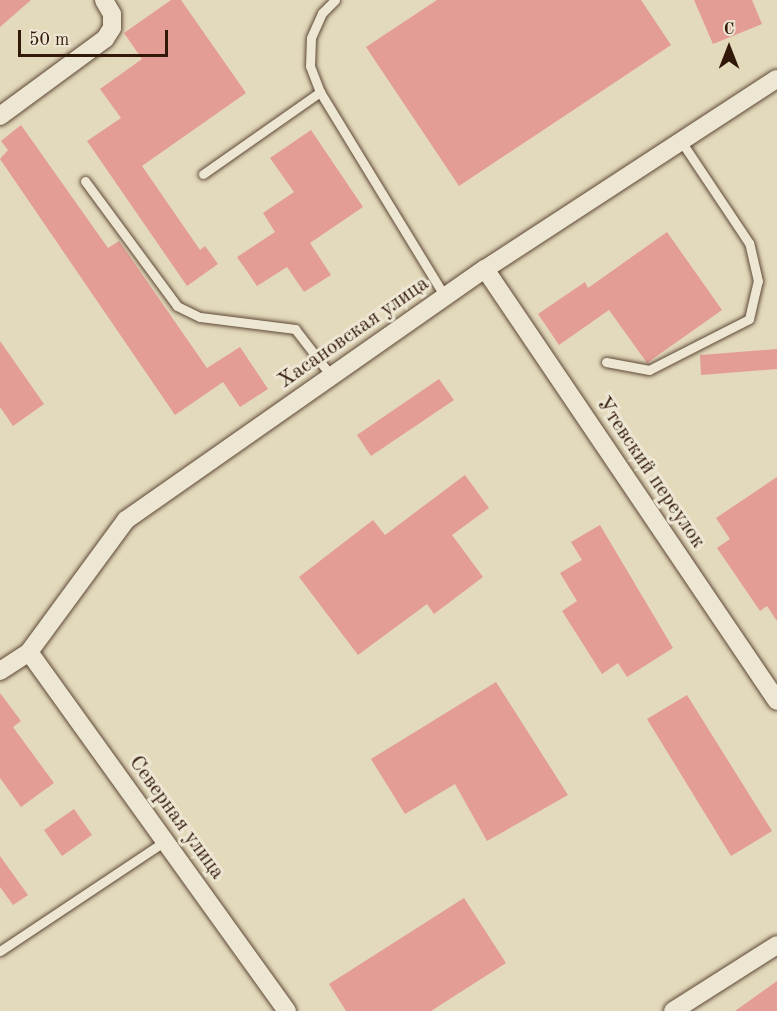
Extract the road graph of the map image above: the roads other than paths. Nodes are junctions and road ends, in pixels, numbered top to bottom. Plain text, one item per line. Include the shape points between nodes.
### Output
1 (104, 0) edge
2 (335, 0) edge
3 (777, 79) edge
4 (320, 92) junction
5 (0, 116) edge
6 (681, 141) junction
7 (203, 174) dead end
8 (85, 181) dead end
9 (485, 269) junction
10 (446, 297) junction
11 (606, 362) dead end
12 (332, 377) junction
13 (29, 652) junction
14 (0, 671) edge
15 (777, 701) edge
16 (165, 841) junction
17 (777, 945) edge
18 (0, 951) edge
19 (287, 1011) edge
20 (673, 1011) edge

1 - 5 street via 112,14 112,28 105,39
2 - 4 lane via 322,14 311,38 310,66
3 - 6 street, Хасановская улица
4 - 7 lane
4 - 10 lane
6 - 9 street, Хасановская улица
6 - 11 lane via 749,243 758,281 749,319 650,370
8 - 12 lane via 177,306 200,317 295,329
9 - 10 street, Хасановская улица
9 - 15 street, Утевский переулок
10 - 12 street, Хасановская улица
12 - 13 street, Хасановская улица via 126,520
13 - 14 street, Хасановская улица
13 - 16 street, Северная улица
16 - 18 lane
16 - 19 street, Северная улица
17 - 20 street

